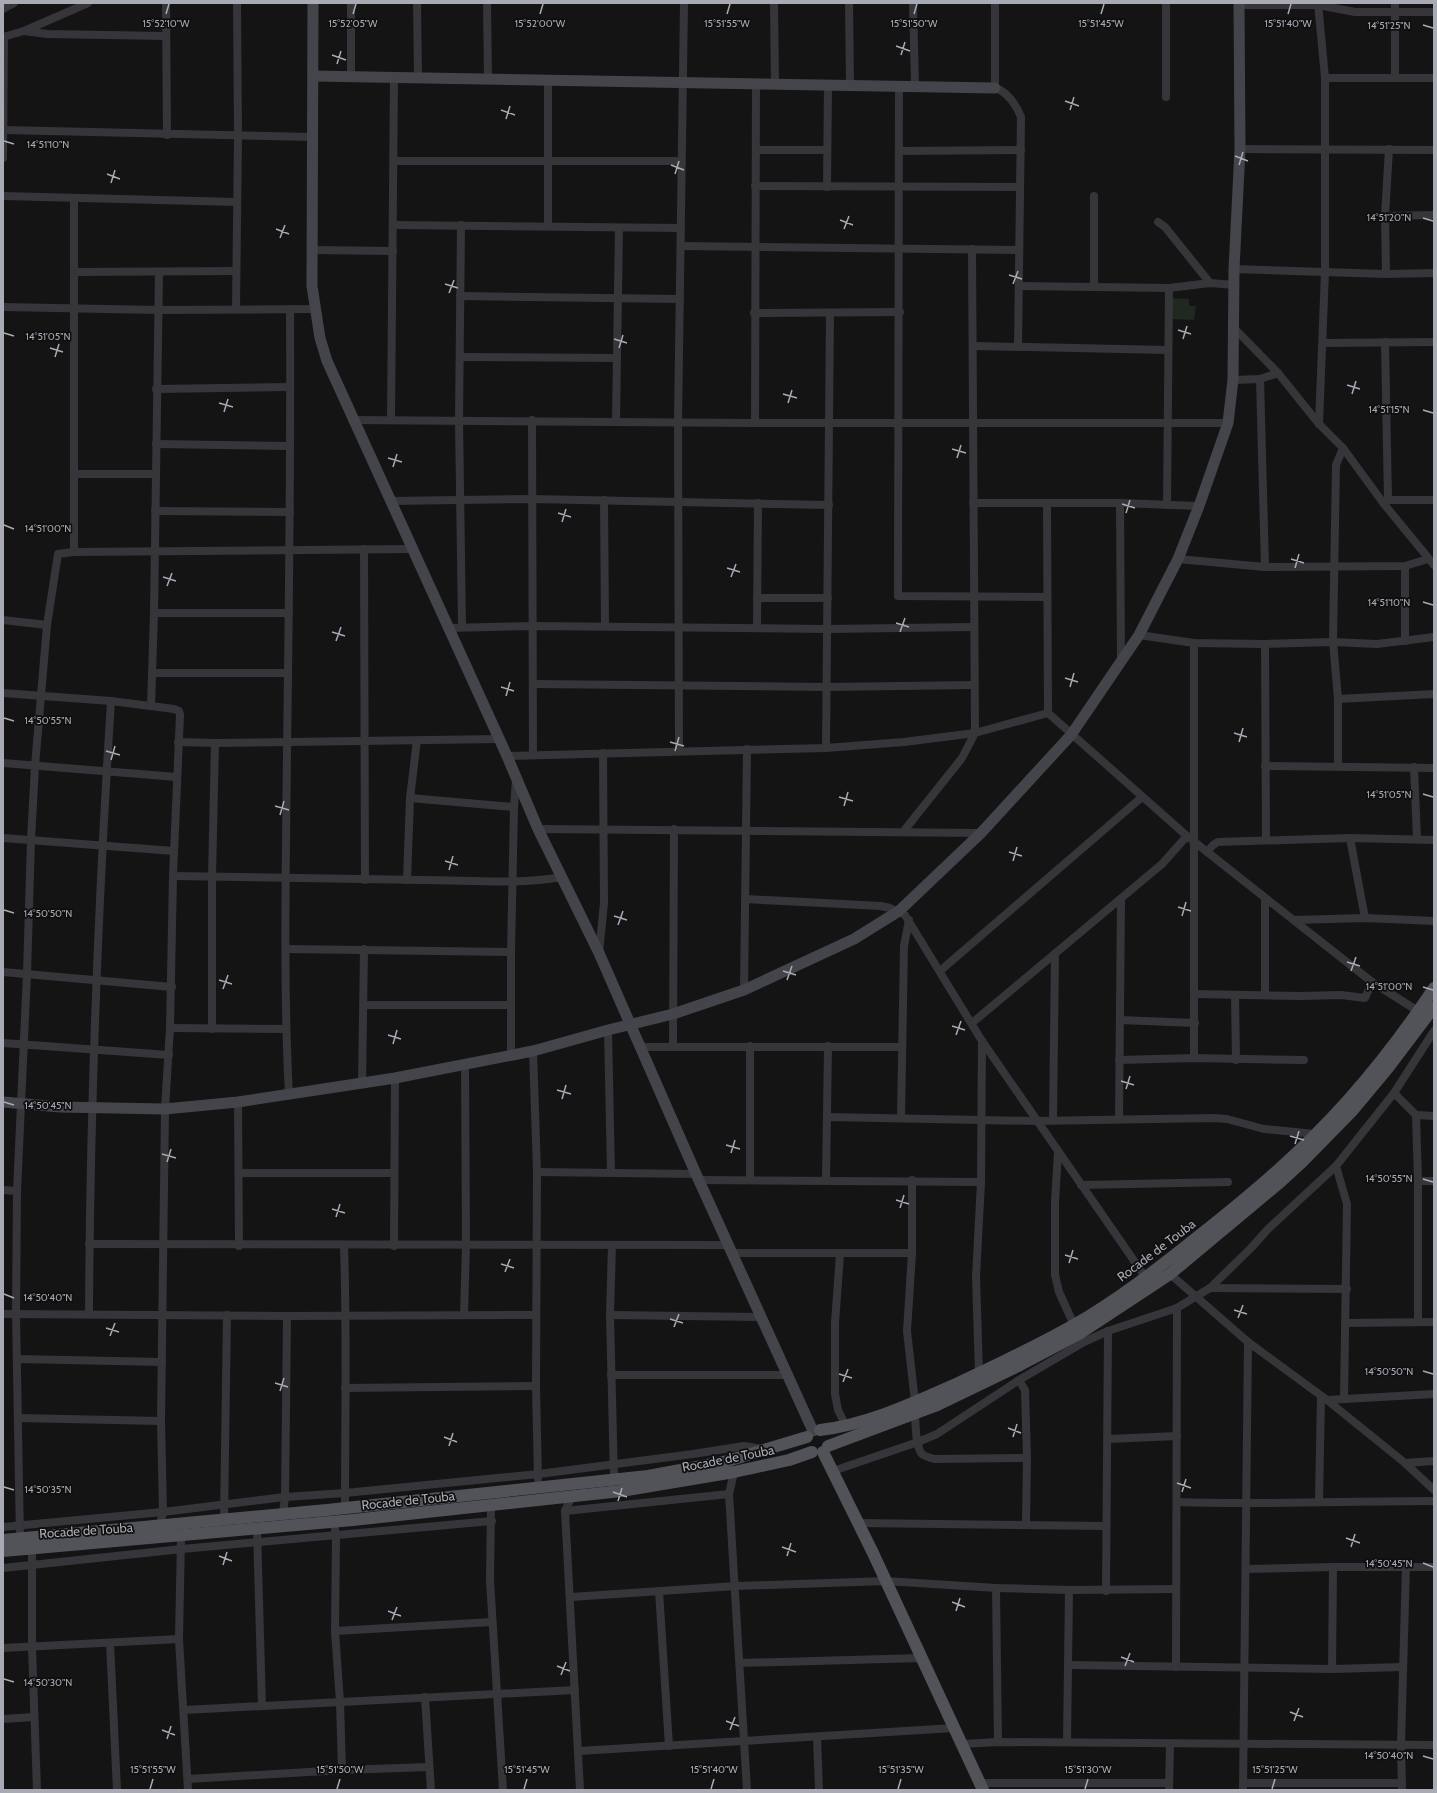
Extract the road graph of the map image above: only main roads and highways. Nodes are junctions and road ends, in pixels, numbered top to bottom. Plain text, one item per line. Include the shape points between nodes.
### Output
1 (1434, 988) edge
2 (1434, 1008) edge
3 (1079, 1334) junction
4 (813, 1433) junction
5 (821, 1450) junction
6 (3, 1540) edge
7 (3, 1551) edge
8 (982, 1786) edge

1 - 3 main road, Rocade de Touba via 1385,1056 1316,1134 1256,1190
2 - 3 main road, Rocade de Touba via 1353,1110 1302,1162 1170,1274
3 - 4 main road, Rocade de Touba via 978,1373 915,1402 846,1426
3 - 5 main road, Rocade de Touba via 967,1391
4 - 5 main road via 828,1438
4 - 5 main road via 806,1445
4 - 6 main road, Rocade de Touba via 724,1462 648,1476 224,1519 161,1518
5 - 7 main road, Rocade de Touba via 789,1460 657,1486 257,1530
5 - 8 main road via 886,1581

